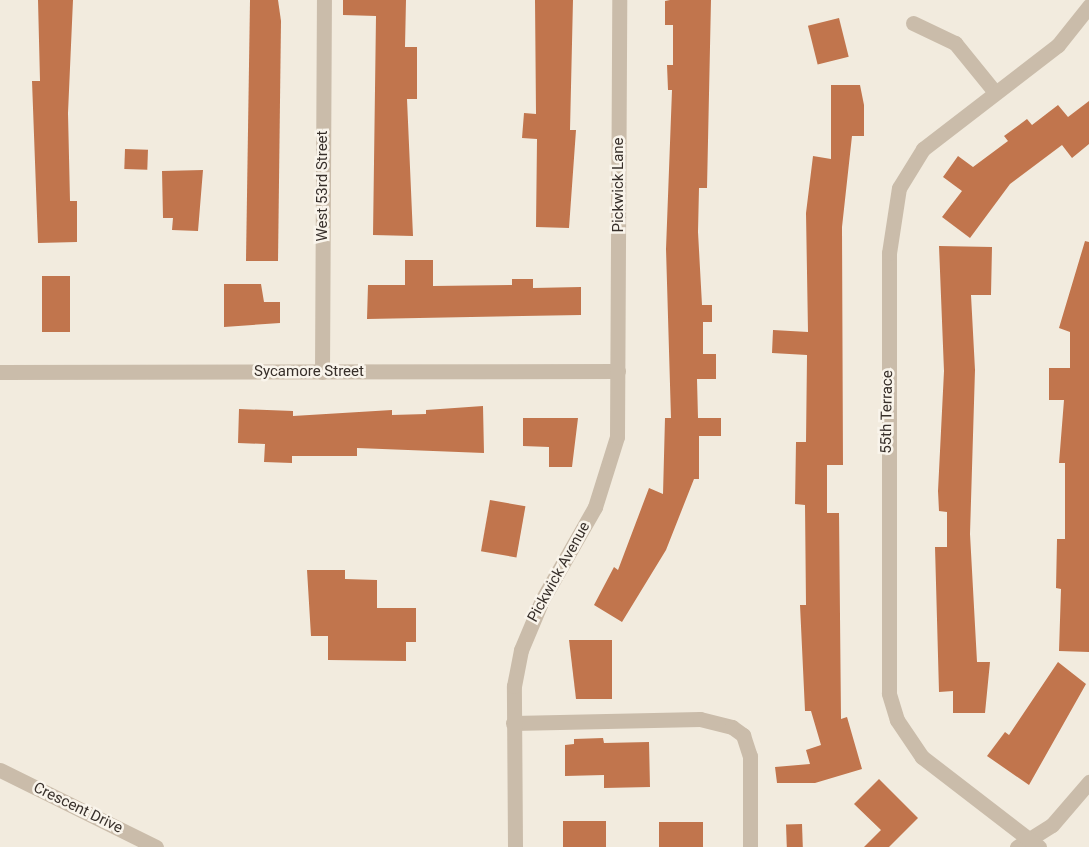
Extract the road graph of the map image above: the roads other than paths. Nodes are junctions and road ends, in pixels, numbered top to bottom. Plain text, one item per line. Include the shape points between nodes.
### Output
1 (324, 0) edge
2 (619, 0) edge
3 (1089, 6) edge
4 (913, 23) dead end
5 (994, 91) junction
6 (618, 371) junction
7 (0, 372) edge
8 (322, 372) junction
9 (513, 723) junction
10 (0, 770) edge
11 (1089, 782) edge
12 (1036, 843) edge
13 (156, 847) edge
14 (515, 847) edge
15 (750, 847) edge
16 (1017, 847) edge

1 - 8 street, West 53rd Street
2 - 6 street, Pickwick Lane
3 - 5 street, 55th Terrace via 1058,45
4 - 5 street via 956,43
5 - 12 street, 55th Terrace via 923,149 909,169 891,214 885,665 897,720 922,757
6 - 8 street, Sycamore Street
6 - 9 street, Pickwick Avenue via 612,462 595,507 529,624 517,665
7 - 8 street, Sycamore Street
9 - 14 street, Pickwick Avenue
9 - 15 street via 700,719 732,727 746,741 750,756
10 - 13 street, Crescent Drive
11 - 12 street
12 - 16 street

